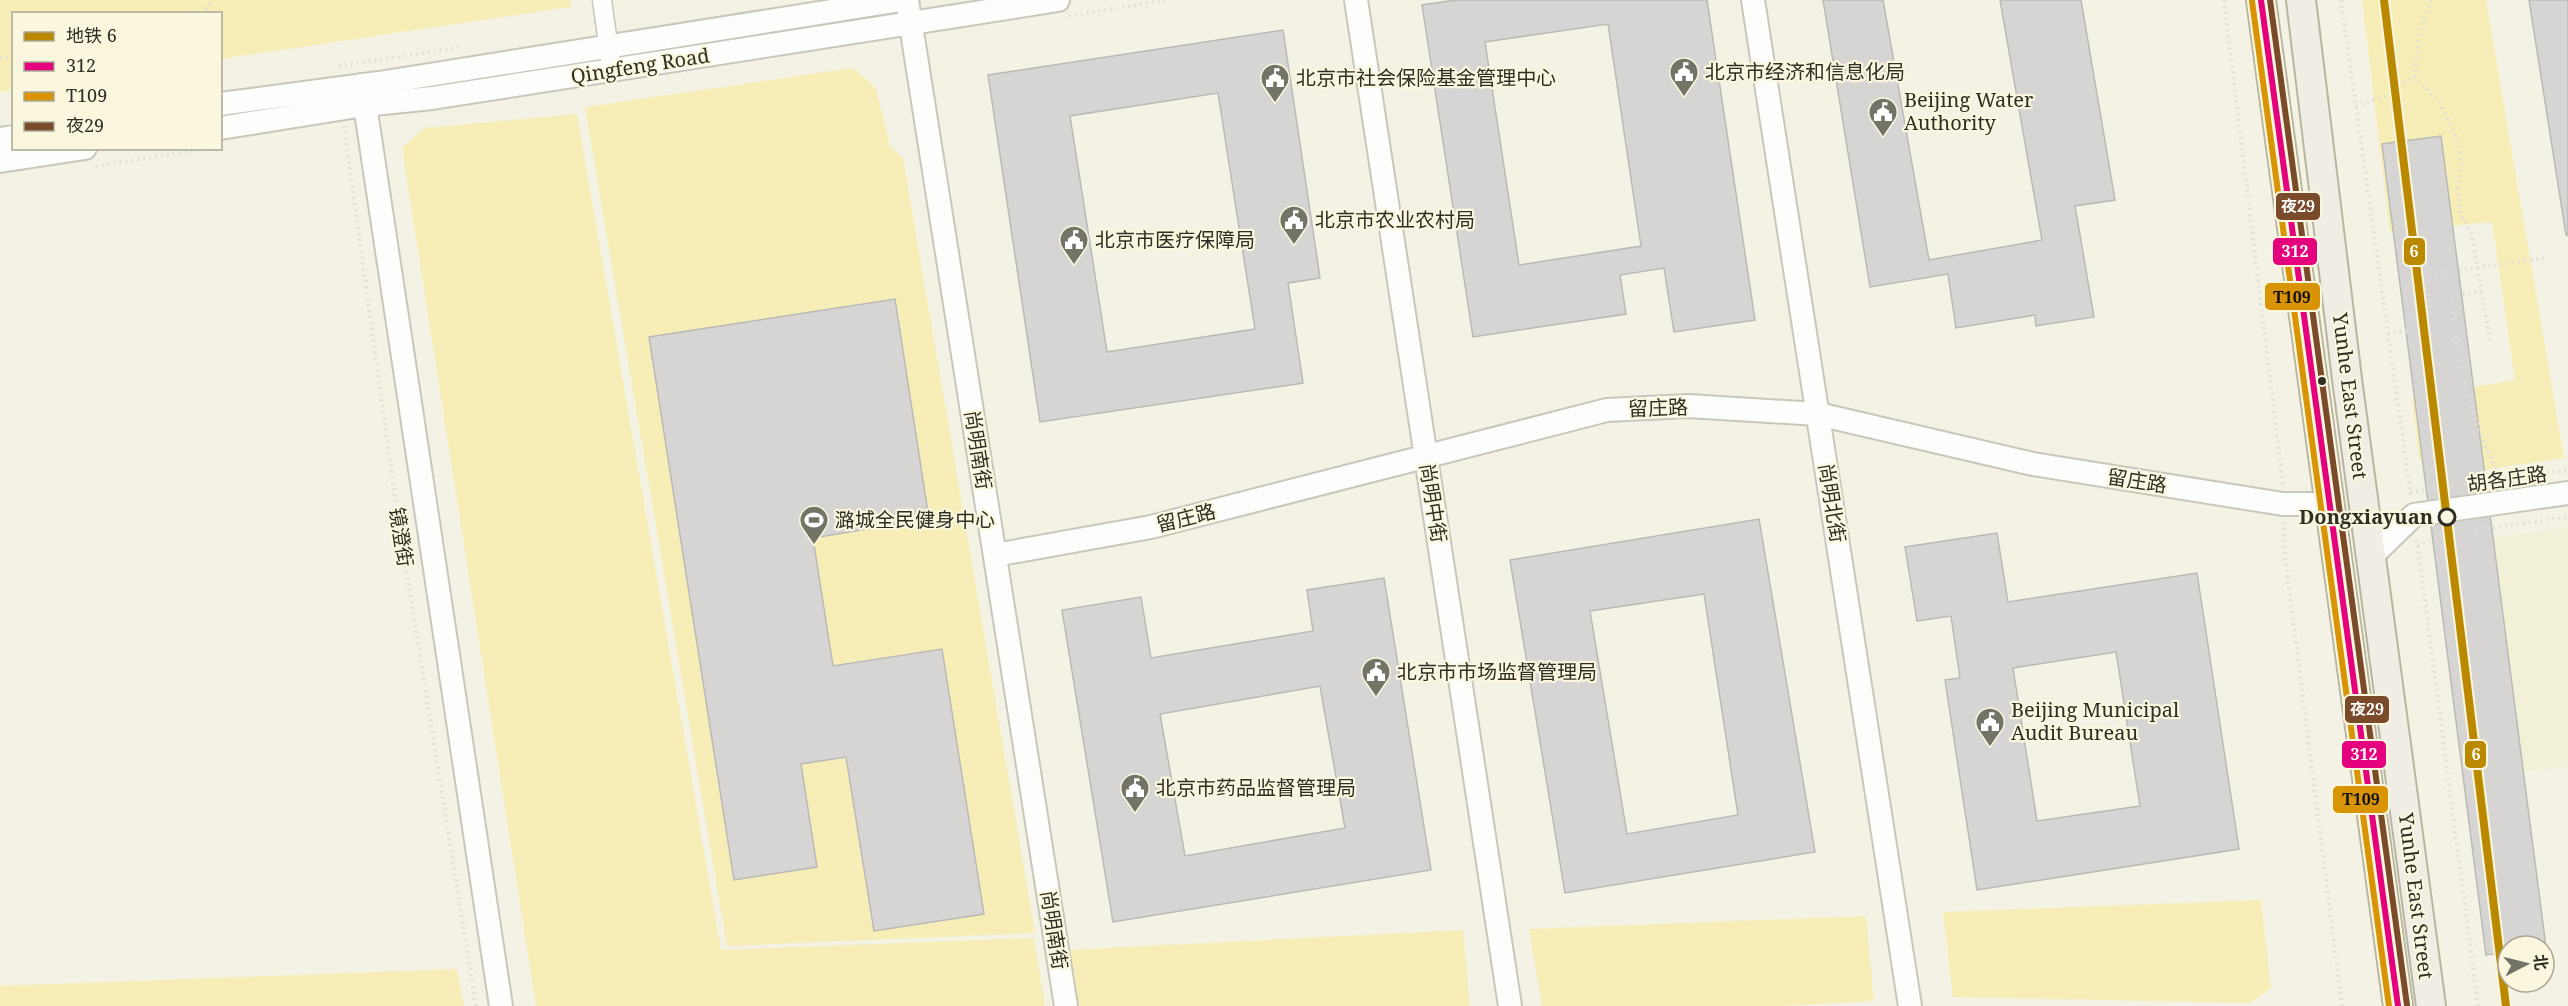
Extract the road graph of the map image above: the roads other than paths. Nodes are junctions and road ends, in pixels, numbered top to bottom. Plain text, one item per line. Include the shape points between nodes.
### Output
1 (602, 0) edge
2 (901, 0) edge
3 (907, 0) edge
4 (1058, 0) edge
5 (1356, 0) edge
6 (1753, 0) edge
7 (2261, 0) edge
8 (2301, 0) edge
9 (911, 23) junction
10 (609, 46) junction
11 (612, 70) junction
12 (363, 95) junction
13 (222, 104) edge
14 (222, 128) edge
15 (87, 158) edge
16 (0, 161) edge
17 (1818, 414) junction
18 (1426, 457) junction
19 (2568, 493) edge
20 (2330, 504) junction
21 (995, 555) junction
22 (2372, 558) junction
23 (501, 1006) edge
24 (1066, 1006) edge
25 (1510, 1006) edge
26 (1910, 1006) edge
27 (2398, 1006) edge
28 (2430, 1006) edge

1 - 10 street
2 - 10 street, Qingfeng Road
3 - 9 street, 尚明南街
4 - 9 street, Qingfeng Road
5 - 18 street, 尚明中街
6 - 17 street, 尚明北街
7 - 20 main road, Yunhe East Street
8 - 22 main road, Yunhe East Street
9 - 11 street, Qingfeng Road
9 - 21 street, 尚明南街
10 - 11 street
10 - 12 street, Qingfeng Road
11 - 12 street, Qingfeng Road via 432,98
12 - 13 street, Qingfeng Road
12 - 14 street, Qingfeng Road via 340,109
12 - 23 street, 镜澄街
15 - 16 street
17 - 18 street, 留庄路 via 1688,406 1607,410
17 - 20 street, 留庄路 via 2033,464 2283,504
17 - 26 street, 尚明北街
18 - 21 street, 留庄路 via 1151,527
18 - 25 street, 尚明中街
19 - 22 street, 胡各庄路 via 2414,515
20 - 27 main road, Yunhe East Street
21 - 24 street, 尚明南街
22 - 28 main road, Yunhe East Street

